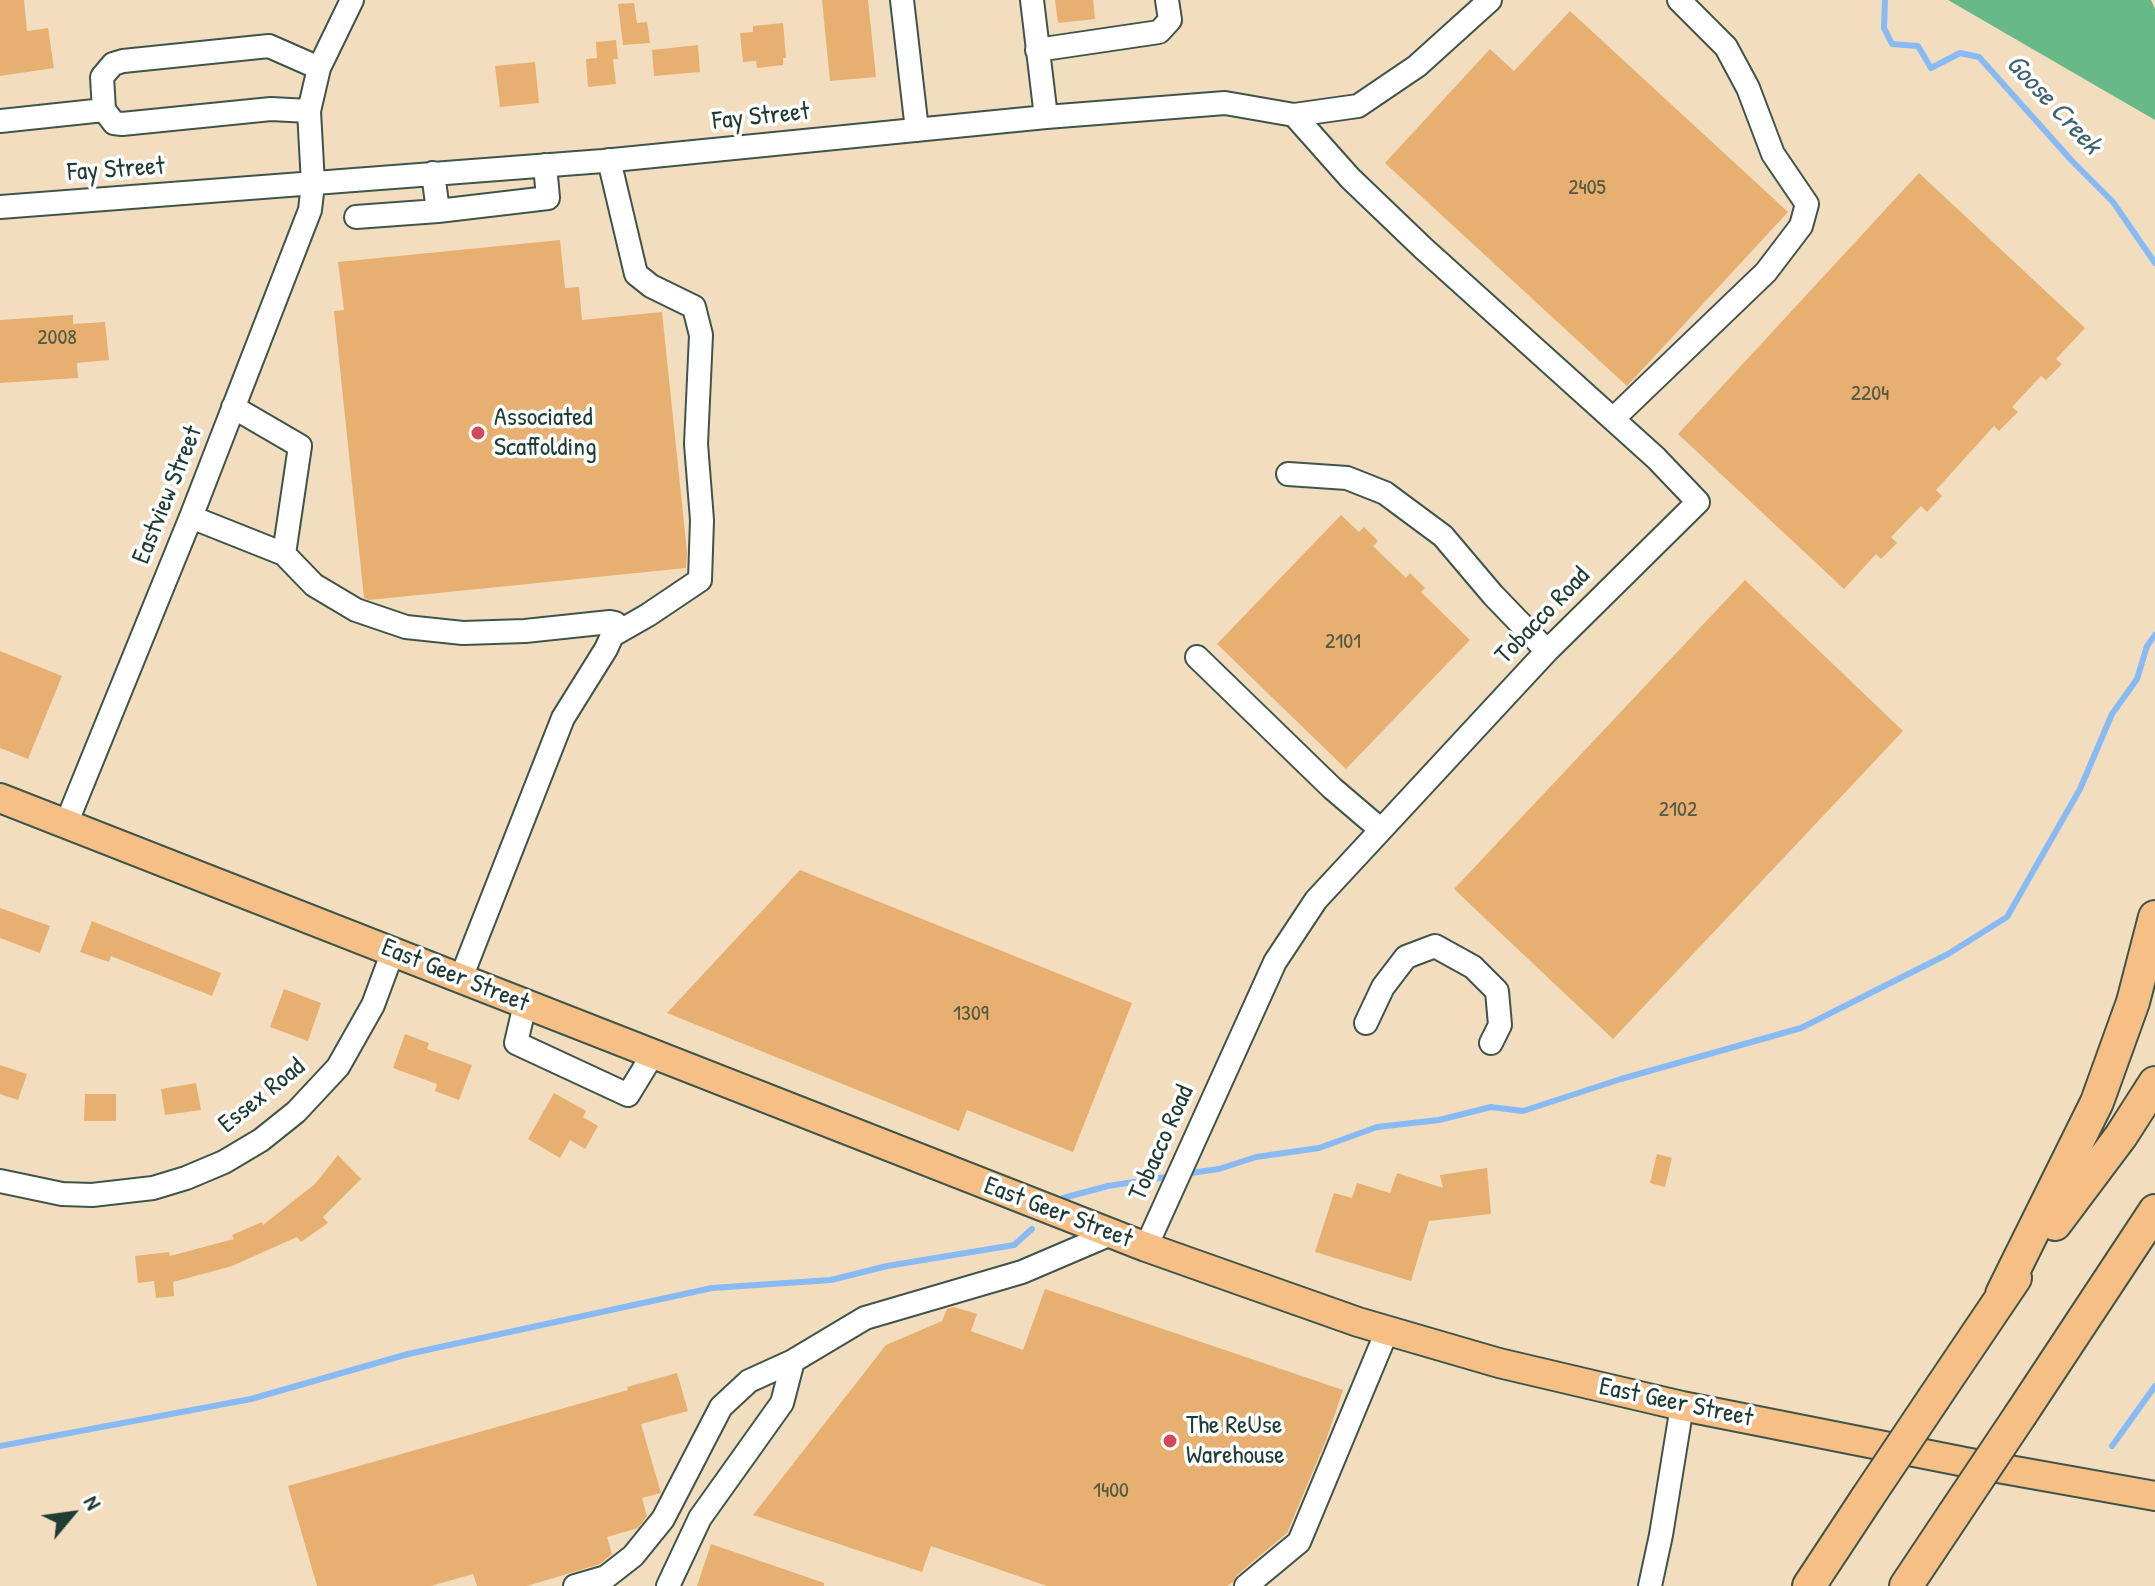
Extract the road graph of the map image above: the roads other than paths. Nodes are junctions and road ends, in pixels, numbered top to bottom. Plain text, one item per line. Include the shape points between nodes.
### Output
1 (352, 0) edge
2 (902, 0) edge
3 (1032, 0) edge
4 (1167, 0) edge
5 (1490, 0) edge
6 (1679, 0) edge
7 (1037, 50) junction
8 (319, 68) junction
9 (104, 110) junction
10 (309, 111) junction
11 (1294, 115) junction
12 (1046, 117) junction
13 (0, 121) edge
14 (917, 130) junction
15 (609, 160) junction
16 (545, 165) junction
17 (433, 173) junction
18 (313, 184) junction
19 (0, 207) edge
20 (438, 211) junction
21 (356, 217) dead end
22 (233, 407) junction
23 (1613, 419) junction
24 (1288, 474) dead end
25 (191, 517) junction
26 (284, 554) junction
27 (613, 635) junction
28 (1547, 651) junction
29 (1197, 657) dead end
30 (0, 798) edge
31 (66, 824) junction
32 (1380, 829) junction
33 (2155, 917) edge
34 (393, 951) junction
35 (461, 978) junction
36 (525, 1004) junction
37 (1366, 1023) dead end
38 (1491, 1043) dead end
39 (653, 1054) junction
40 (2155, 1083) edge
41 (0, 1181) edge
42 (2155, 1211) edge
43 (1111, 1234) junction
44 (1146, 1247) junction
45 (2002, 1294) junction
46 (1387, 1331) junction
47 (793, 1361) junction
48 (1682, 1406) junction
49 (2155, 1496) edge
50 (575, 1586) edge
51 (668, 1586) edge
52 (1246, 1586) edge
53 (1650, 1586) edge
54 (1809, 1586) edge
55 (1906, 1586) edge

1 - 8 street, Eastview Street
2 - 14 street
3 - 7 street
4 - 7 street via 1170,20 1159,32
5 - 11 street, Fay Street via 1417,66 1358,106
6 - 23 street via 1726,47 1773,154 1807,204 1801,226 1766,272
7 - 12 street
8 - 9 street via 269,46 123,61 102,77
8 - 10 street, Eastview Street
9 - 10 street via 114,123 122,124 271,109
9 - 13 street
10 - 18 street, Eastview Street
11 - 12 street, Fay Street via 1225,103
11 - 23 street, Tobacco Road via 1423,248
12 - 14 street, Fay Street
14 - 15 street, Fay Street
15 - 16 street, Fay Street
15 - 27 street via 636,274 694,307 701,335 696,444 700,580
16 - 17 street, Fay Street
16 - 20 street via 548,198
17 - 18 street, Fay Street
17 - 20 street
18 - 19 street, Fay Street
18 - 22 street, Eastview Street via 310,210
20 - 21 street
22 - 25 street, Eastview Street
22 - 26 street via 300,446
23 - 28 street, Tobacco Road via 1698,502
24 - 28 street via 1347,478 1385,493 1443,536
25 - 26 street
25 - 31 street, Eastview Street
26 - 27 street via 314,585 356,610 406,627 463,633 610,622 616,627
27 - 35 street via 563,718
28 - 32 street, Tobacco Road
29 - 32 street
30 - 31 main road, East Geer Street
31 - 34 main road, East Geer Street
32 - 44 street, Tobacco Road via 1316,900 1275,962
33 - 45 highway via 2133,1002 2097,1102
34 - 35 main road, East Geer Street
34 - 41 street, Essex Road via 373,1005 338,1067 296,1112 224,1162 153,1188 92,1195
35 - 36 main road, East Geer Street
36 - 39 main road, East Geer Street
36 - 39 street via 516,1043 628,1095
37 - 38 street via 1383,987 1406,957 1435,946 1473,967 1497,991 1500,1025
39 - 43 main road, East Geer Street
40 - 45 highway
42 - 55 highway, bridge
43 - 44 main road, East Geer Street
43 - 47 street via 1022,1272 865,1318
44 - 46 main road, East Geer Street
45 - 54 highway, bridge
46 - 48 main road, East Geer Street
46 - 52 street via 1299,1542
47 - 50 street via 749,1381 721,1407 663,1519 633,1556 606,1577
47 - 51 street via 782,1403 700,1518
48 - 49 main road, East Geer Street
48 - 53 street

